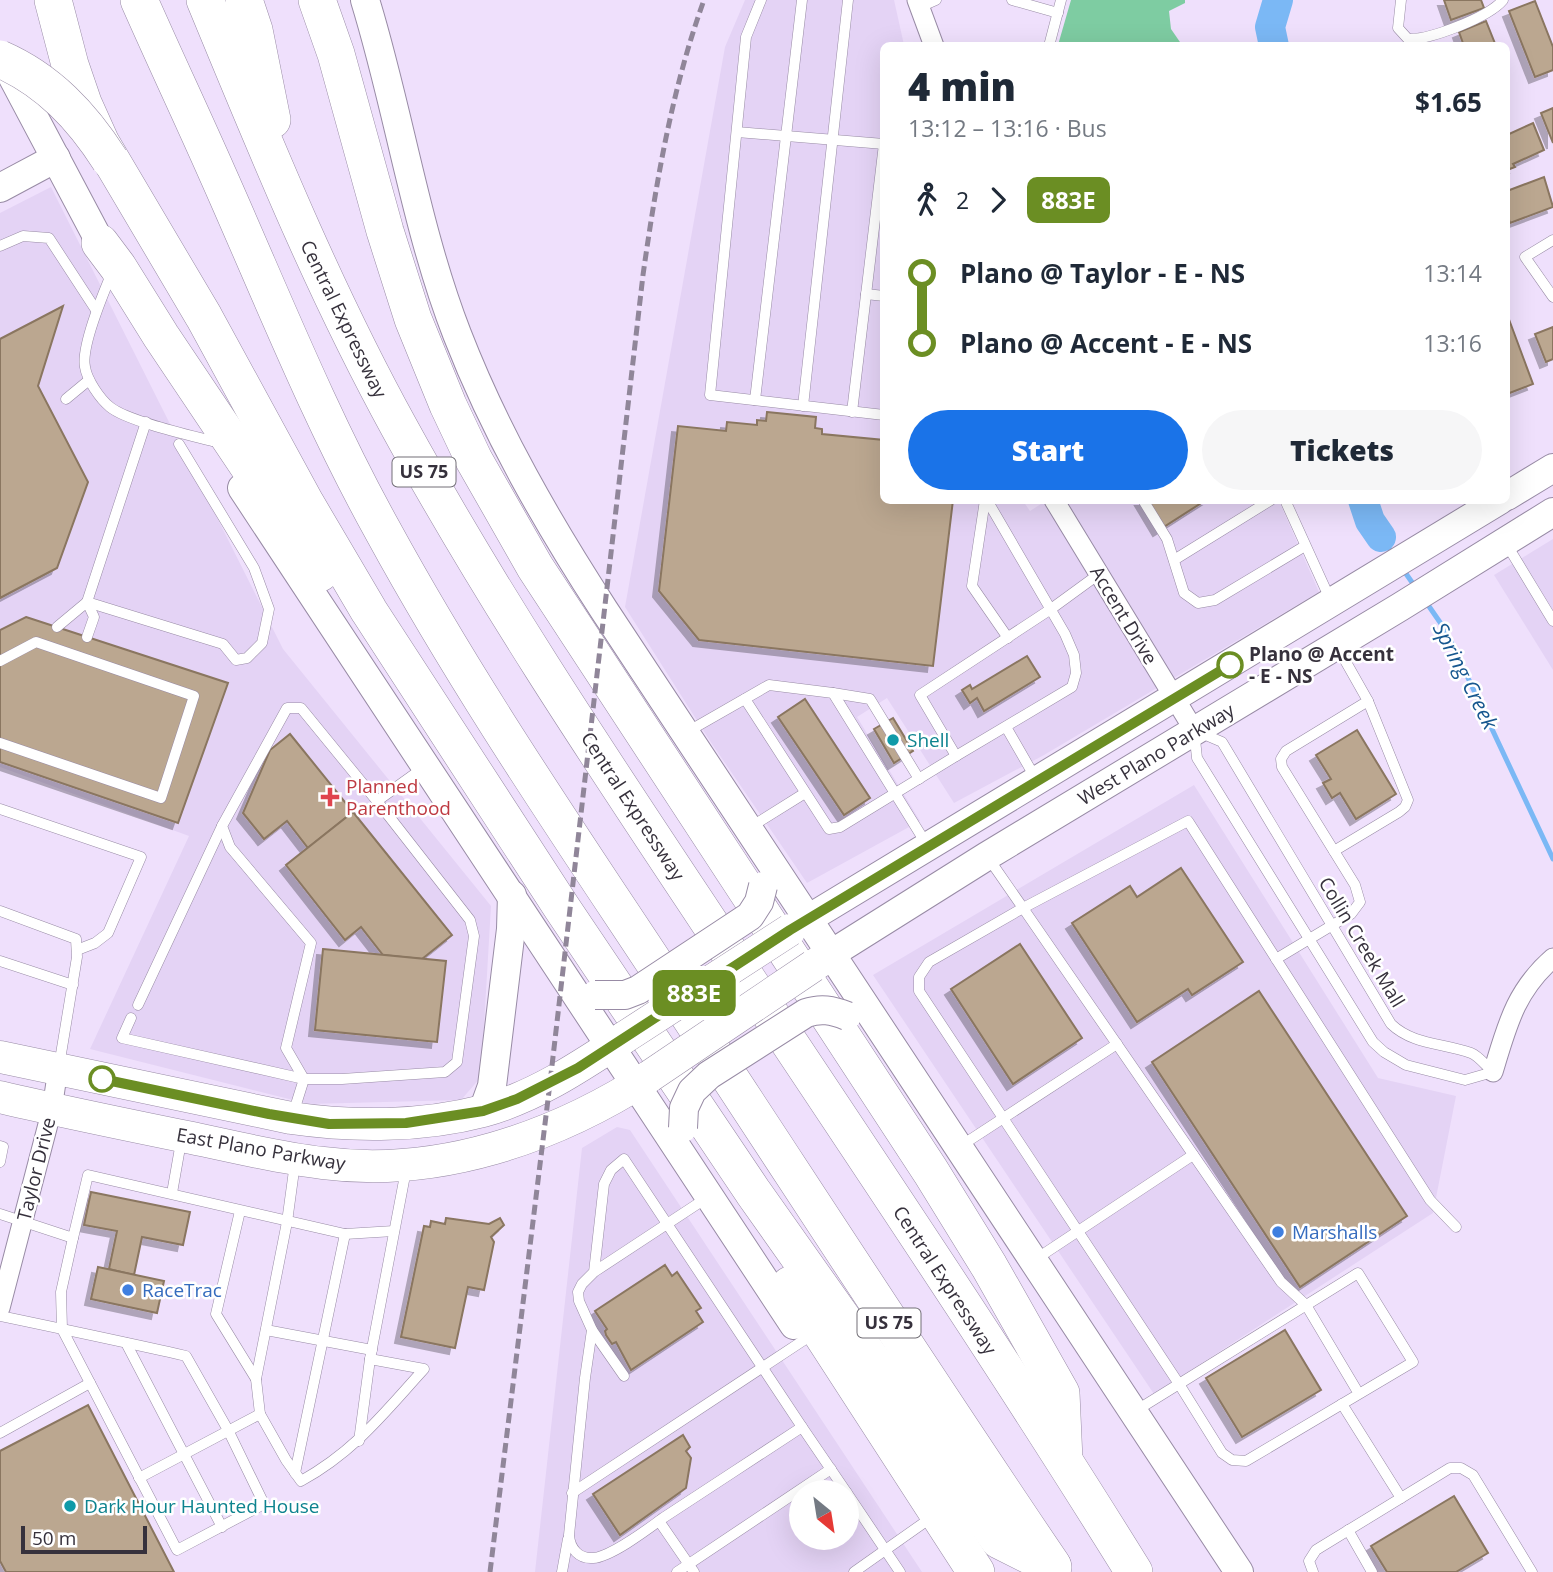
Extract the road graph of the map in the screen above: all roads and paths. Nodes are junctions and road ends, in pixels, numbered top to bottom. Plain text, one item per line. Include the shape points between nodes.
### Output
1 (53, 0) edge
2 (119, 0) edge
3 (139, 0) edge
4 (205, 0) edge
5 (244, 0) edge
6 (317, 0) edge
7 (329, 0) edge
8 (365, 0) edge
9 (761, 0) edge
10 (802, 0) edge
11 (848, 0) edge
12 (1012, 0) edge
13 (1062, 0) edge
14 (1401, 0) edge
15 (1503, 0) edge
16 (924, 2) edge
17 (1058, 13) junction
18 (933, 42) edge
19 (1050, 42) edge
20 (0, 52) edge
21 (0, 59) edge
22 (338, 60) junction
23 (166, 62) junction
24 (737, 132) junction
25 (786, 136) junction
26 (833, 140) junction
27 (880, 144) edge
28 (56, 158) junction
29 (113, 165) junction
30 (880, 177) edge
31 (0, 188) edge
32 (289, 204) junction
33 (1553, 240) edge
34 (0, 246) edge
35 (107, 255) junction
36 (866, 294) junction
37 (880, 296) edge
38 (1553, 297) edge
39 (96, 310) junction
40 (89, 380) junction
41 (66, 398) dead end
42 (755, 400) junction
43 (803, 406) junction
44 (852, 412) junction
45 (880, 415) edge
46 (146, 422) junction
47 (212, 441) junction
48 (179, 444) dead end
49 (1553, 468) edge
50 (1510, 494) edge
51 (985, 504) edge
52 (988, 504) edge
53 (1056, 504) edge
54 (1145, 504) edge
55 (1287, 504) edge
56 (1494, 504) edge
57 (1497, 504) edge
58 (1254, 505) edge
59 (1553, 512) edge
60 (1505, 541) junction
61 (1305, 546) junction
62 (1174, 560) junction
63 (1099, 574) junction
64 (87, 602) junction
65 (1332, 603) junction
66 (1051, 609) junction
67 (1553, 621) edge
68 (57, 627) dead end
69 (86, 636) dead end
70 (1008, 638) junction
71 (1336, 645) junction
72 (393, 651) junction
73 (0, 661) edge
74 (832, 693) junction
75 (1175, 698) junction
76 (745, 699) junction
77 (1368, 701) junction
78 (1006, 727) junction
79 (1194, 730) junction
80 (685, 734) junction
81 (0, 743) edge
82 (956, 756) junction
83 (426, 766) junction
84 (919, 779) junction
85 (1037, 780) junction
86 (805, 793) junction
87 (895, 794) junction
88 (377, 801) junction
89 (0, 809) edge
90 (222, 826) junction
91 (750, 832) junction
92 (927, 846) junction
93 (1334, 850) junction
94 (987, 856) junction
95 (512, 895) junction
96 (1023, 908) junction
97 (0, 911) edge
98 (799, 924) junction
99 (1332, 927) junction
100 (1308, 939) junction
101 (77, 950) junction
102 (1553, 958) edge
103 (1276, 959) junction
104 (822, 960) junction
105 (0, 961) edge
106 (73, 985) junction
107 (585, 992) junction
108 (138, 1006) dead end
109 (131, 1018) dead end
110 (883, 1034) junction
111 (618, 1042) junction
112 (1117, 1044) junction
113 (0, 1057) edge
114 (58, 1069) junction
115 (1493, 1072) junction
116 (304, 1079) junction
117 (643, 1080) junction
118 (0, 1097) edge
119 (52, 1109) junction
120 (483, 1111) junction
121 (291, 1118) junction
122 (1003, 1119) junction
123 (181, 1136) junction
124 (0, 1146) edge
125 (958, 1147) junction
126 (1194, 1155) junction
127 (295, 1158) junction
128 (0, 1162) edge
129 (407, 1163) junction
130 (690, 1168) junction
131 (753, 1192) junction
132 (173, 1193) junction
133 (709, 1196) junction
134 (240, 1211) junction
135 (0, 1214) edge
136 (23, 1220) junction
137 (287, 1222) junction
138 (668, 1223) junction
139 (1456, 1227) dead end
140 (394, 1231) junction
141 (1077, 1231) junction
142 (345, 1234) junction
143 (73, 1238) junction
144 (1033, 1261) junction
145 (594, 1272) junction
146 (1306, 1305) junction
147 (0, 1308) edge
148 (0, 1316) edge
149 (62, 1329) junction
150 (266, 1330) junction
151 (592, 1330) junction
152 (804, 1340) junction
153 (323, 1341) junction
154 (126, 1343) junction
155 (371, 1355) junction
156 (763, 1367) junction
157 (624, 1376) dead end
158 (256, 1379) junction
159 (90, 1383) junction
160 (1179, 1384) junction
161 (1359, 1394) junction
162 (1342, 1404) junction
163 (1133, 1412) junction
164 (260, 1414) junction
165 (802, 1427) junction
166 (228, 1430) junction
167 (0, 1433) edge
168 (358, 1442) junction
169 (184, 1454) junction
170 (1064, 1461) junction
171 (831, 1469) junction
172 (295, 1473) junction
173 (139, 1478) junction
174 (838, 1480) edge
175 (572, 1493) junction
176 (1401, 1498) junction
177 (859, 1511) edge
178 (659, 1521) junction
179 (925, 1522) junction
180 (222, 1527) junction
181 (1348, 1530) junction
182 (569, 1535) junction
183 (885, 1550) junction
184 (691, 1568) edge
185 (1055, 1569) edge
186 (562, 1572) edge
187 (677, 1572) edge
188 (854, 1572) edge
189 (900, 1572) edge
190 (958, 1572) edge
191 (976, 1572) edge
192 (1134, 1572) edge
193 (1238, 1572) edge
194 (1313, 1572) edge
195 (1372, 1572) edge
196 (1532, 1572) edge

1 - 29 highway, bridge via 78,90
2 - 23 highway
3 - 23 highway, US 75
4 - 32 highway, Central Expressway / US 75
5 - 32 highway
6 - 22 highway
7 - 22 highway
8 - 80 main road via 429,248 483,397 519,472
9 - 24 lane via 746,37
10 - 25 lane
11 - 26 lane
12 - 17 lane
13 - 17 lane
14 - 15 lane via 1398,28 1404,37 1417,39 1437,34
16 - 18 street
17 - 19 lane
20 - 28 main road
21 - 29 highway, bridge via 57,94
22 - 170 highway via 413,319 474,460 668,774 989,1266 1061,1393
23 - 185 highway, US 75 via 328,423 416,591 587,864
24 - 25 lane
24 - 42 lane via 710,395
25 - 26 lane
25 - 42 lane
26 - 27 lane
26 - 43 lane
28 - 31 main road
28 - 35 main road
29 - 72 highway
30 - 36 lane
32 - 170 highway, Central Expressway / US 75 via 397,424 523,638
33 - 38 lane via 1525,257
34 - 39 lane via 23,236 48,239
35 - 39 lane
35 - 47 main road
35 - 72 highway via 358,630
36 - 37 lane
36 - 44 lane
39 - 40 lane via 84,364
40 - 41 lane
40 - 46 lane via 111,408
42 - 43 lane
43 - 44 lane
44 - 45 lane
46 - 47 lane
46 - 64 lane
47 - 83 main road
48 - 64 lane via 254,568 269,609 262,643 247,658 236,660 223,644
49 - 50 main road, West Plano Parkway
51 - 70 lane via 972,586
52 - 66 lane
53 - 63 street, Accent Drive
54 - 62 lane
55 - 61 lane
56 - 65 main road, West Plano Parkway
57 - 60 main road
58 - 62 lane
59 - 60 main road, West Plano Parkway
60 - 67 lane
60 - 71 main road, West Plano Parkway
61 - 62 lane via 1207,603 1198,603 1184,593
61 - 65 lane
63 - 66 lane
63 - 75 street, Accent Drive
64 - 68 lane
64 - 69 lane via 93,617
65 - 75 main road, West Plano Parkway
66 - 70 lane
66 - 78 lane via 1074,655 1072,687
70 - 82 lane via 920,695
71 - 77 lane
71 - 79 main road, West Plano Parkway
72 - 131 highway
73 - 81 lane via 36,642 194,696 161,798
74 - 76 lane via 769,685
74 - 84 lane via 870,699
74 - 87 lane
75 - 79 street, Accent Drive
75 - 85 main road, West Plano Parkway
76 - 80 lane
76 - 86 lane
77 - 93 lane via 1408,800 1399,812
77 - 93 lane via 1286,751 1281,760
78 - 82 lane
78 - 85 lane
79 - 94 main road, West Plano Parkway
79 - 99 lane, Collin Creek Mall via 1222,743
79 - 100 lane via 1197,758
80 - 91 main road
82 - 84 lane
83 - 88 lane
83 - 95 main road
84 - 87 lane
85 - 92 main road, West Plano Parkway
86 - 87 lane via 829,829
86 - 91 lane
87 - 92 lane
88 - 90 lane via 302,708 287,708
88 - 116 lane via 470,920 474,936 457,1062 446,1072
89 - 101 lane via 141,857 108,933
90 - 108 lane
90 - 116 lane via 230,847 311,943 286,1048
91 - 98 main road
91 - 107 main road, bridge via 763,886 750,916 638,990 608,997
92 - 98 main road, West Plano Parkway
93 - 99 lane via 1356,885 1360,902 1351,915
94 - 96 lane
94 - 104 main road, West Plano Parkway
95 - 107 main road
95 - 120 main road via 492,1086
96 - 103 lane via 1188,821
96 - 112 lane
96 - 122 lane via 929,961 919,977 919,992
97 - 101 lane via 76,939
98 - 104 main road
98 - 111 main road, East Plano Parkway, bridge
99 - 100 lane
99 - 115 lane, Collin Creek Mall via 1401,1034 1474,1054
100 - 103 lane
100 - 115 lane via 1364,1031 1384,1052 1406,1065 1465,1080
101 - 106 lane
102 - 115 street via 1535,974 1513,1010
103 - 139 lane via 1430,1200
104 - 110 main road
104 - 117 main road, East Plano Parkway, bridge
105 - 106 lane
106 - 114 lane
107 - 111 main road
109 - 116 lane via 122,1038
110 - 125 main road
110 - 130 main road, bridge via 832,1010 818,1009 709,1075 692,1091 684,1108
111 - 117 main road
111 - 120 main road, East Plano Parkway via 550,1083
112 - 122 lane
112 - 126 lane
113 - 114 main road, East Plano Parkway
114 - 119 street, Taylor Drive
114 - 121 main road, East Plano Parkway
116 - 121 lane
117 - 129 main road, East Plano Parkway via 574,1119 515,1143
117 - 130 main road
118 - 119 main road, East Plano Parkway
119 - 123 main road, East Plano Parkway
119 - 136 street, Taylor Drive
120 - 121 main road, East Plano Parkway via 406,1123 329,1124
121 - 127 main road
122 - 125 lane
122 - 141 lane
123 - 127 main road, East Plano Parkway
123 - 132 lane
124 - 128 lane
125 - 144 main road
126 - 141 lane
126 - 146 lane via 1281,1282
127 - 129 main road, East Plano Parkway via 359,1166
127 - 137 lane
129 - 140 lane
130 - 133 main road
131 - 185 highway via 999,1540
131 - 191 highway via 757,1233
132 - 134 lane
132 - 143 lane via 88,1175
133 - 138 lane
133 - 152 main road
134 - 137 lane
134 - 158 lane via 216,1314
135 - 136 lane
136 - 143 lane
136 - 147 street, Taylor Drive
137 - 142 lane
137 - 150 lane
138 - 145 lane
138 - 145 lane via 624,1159 604,1184
138 - 156 lane
140 - 142 lane
140 - 155 lane
141 - 144 lane
141 - 160 lane
142 - 153 lane
143 - 149 lane via 61,1292
144 - 163 main road
145 - 151 lane via 579,1292 581,1310
146 - 160 lane
146 - 161 lane
146 - 161 lane via 1358,1273 1413,1362
148 - 149 lane
149 - 154 lane
149 - 159 lane
150 - 153 lane
150 - 158 lane
151 - 157 lane
151 - 175 lane
152 - 156 lane
152 - 179 main road
153 - 155 lane
153 - 172 lane
154 - 166 lane via 186,1356
154 - 169 lane
155 - 168 lane
155 - 168 lane via 424,1369
156 - 165 lane
156 - 175 lane
158 - 164 lane
159 - 167 lane
159 - 173 lane
160 - 162 lane via 1222,1453 1232,1460 1246,1461
160 - 163 lane
161 - 162 lane
162 - 176 lane
163 - 193 main road
164 - 166 lane
164 - 172 lane
165 - 171 lane
165 - 178 lane
166 - 169 lane
166 - 180 lane via 264,1504
168 - 172 lane via 301,1481
169 - 173 lane
169 - 180 lane
170 - 192 highway, Central Expressway / US 75
171 - 174 lane
171 - 184 lane
173 - 180 lane via 177,1550
175 - 182 lane
176 - 181 lane
176 - 196 lane via 1450,1468 1474,1475
177 - 183 lane
178 - 182 lane via 592,1558 574,1550
178 - 184 lane
179 - 183 lane
179 - 190 main road
181 - 194 lane via 1316,1550 1309,1562
181 - 195 lane
182 - 186 lane
183 - 188 lane
183 - 189 lane
184 - 187 lane

